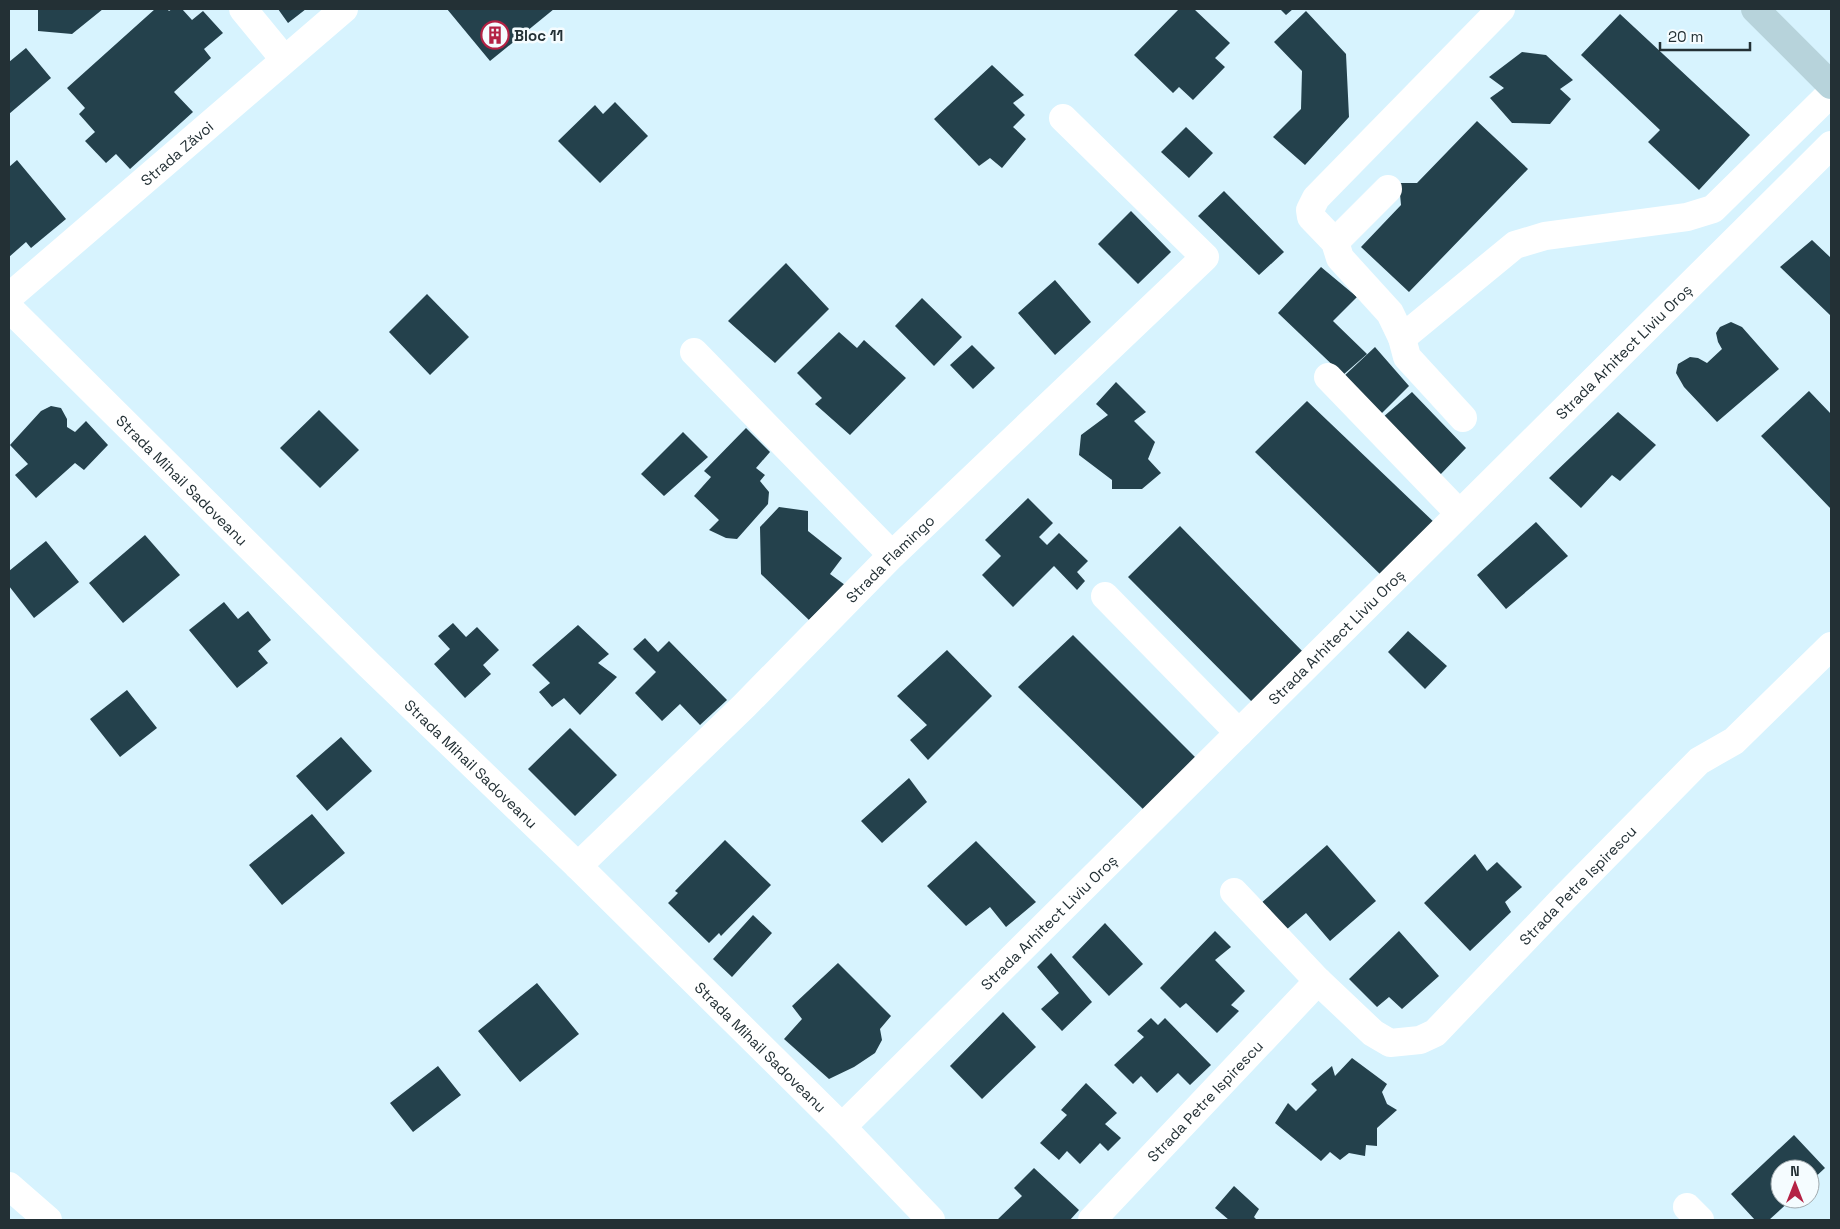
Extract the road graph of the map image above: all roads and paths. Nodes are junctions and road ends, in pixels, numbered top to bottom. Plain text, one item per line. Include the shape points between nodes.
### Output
1 (244, 9) edge
2 (344, 9) edge
3 (1755, 9) edge
4 (1490, 12) edge
5 (284, 59) junction
6 (1831, 85) edge
7 (1831, 93) edge
8 (1063, 118) dead end
9 (1831, 145) edge
10 (1388, 188) dead end
11 (1335, 242) junction
12 (9, 296) edge
13 (9, 308) edge
14 (1402, 338) junction
15 (694, 352) dead end
16 (1328, 377) dead end
17 (1463, 418) dead end
18 (1459, 513) junction
19 (892, 555) junction
20 (1105, 596) dead end
21 (1831, 646) edge
22 (1239, 733) junction
23 (578, 866) junction
24 (1234, 892) dead end
25 (1318, 981) junction
26 (842, 1127) junction
27 (9, 1186) edge
28 (917, 1215) edge
29 (48, 1220) edge
30 (1092, 1220) edge

1 - 5 street
2 - 5 street, Strada Zăvoi
3 - 6 main road
4 - 11 street via 1316,198 1310,217
5 - 12 street, Strada Zăvoi
7 - 14 street via 1713,209 1687,217 1545,236 1515,245
8 - 19 street, Strada Flamingo via 1205,257
9 - 18 street, Strada Arhitect Liviu Oroș
10 - 11 street
11 - 14 street via 1340,258 1390,314
13 - 23 street, Strada Mihail Sadoveanu via 368,664
14 - 17 street via 1407,357
15 - 19 street
16 - 18 street
18 - 22 street, Strada Arhitect Liviu Oroș
19 - 23 street, Strada Flamingo via 744,706
20 - 22 street
21 - 25 street, Strada Petre Ispirescu via 1734,741 1699,761 1435,1033 1420,1040 1390,1043 1373,1033
22 - 26 street, Strada Arhitect Liviu Oroș
23 - 26 street, Strada Mihail Sadoveanu
24 - 25 street, Strada Petre Ispirescu
25 - 30 street, Strada Petre Ispirescu
26 - 28 street, Strada Mihail Sadoveanu
27 - 29 street

